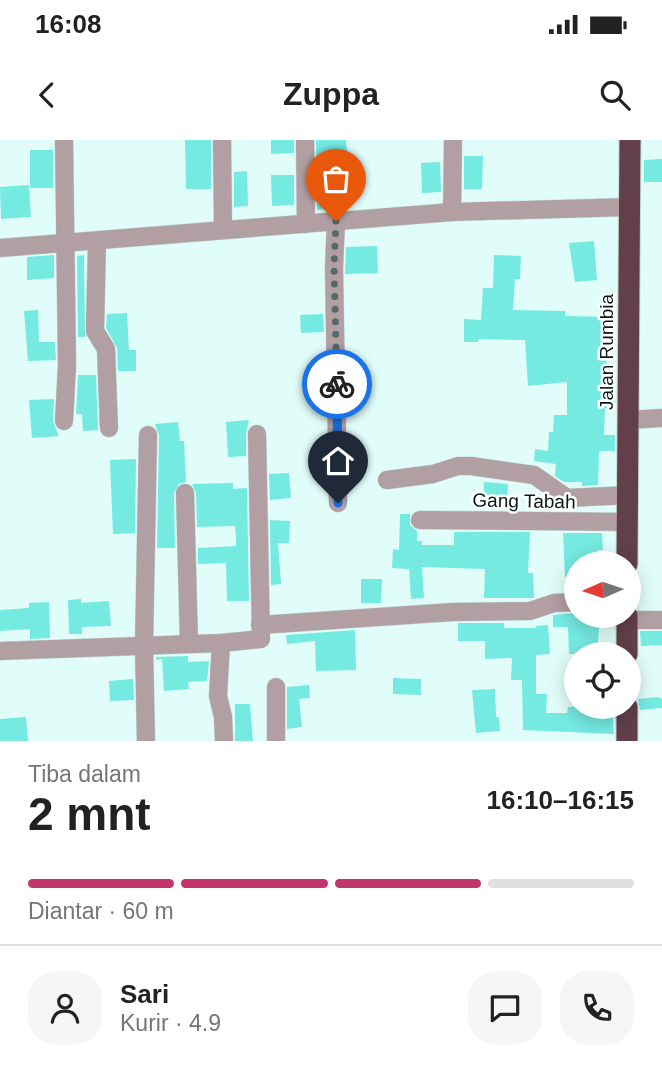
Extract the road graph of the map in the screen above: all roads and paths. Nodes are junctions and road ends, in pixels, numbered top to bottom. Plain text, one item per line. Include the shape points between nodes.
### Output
1 (64, 140) edge
2 (222, 140) edge
3 (305, 140) edge
4 (453, 140) edge
5 (630, 140) edge
6 (630, 207) junction
7 (452, 212) junction
8 (336, 221) junction
9 (306, 224) junction
10 (223, 230) junction
11 (97, 241) junction
12 (64, 243) junction
13 (0, 248) edge
14 (662, 418) edge
15 (628, 420) junction
16 (64, 421) dead end
17 (108, 428) dead end
18 (257, 434) dead end
19 (148, 435) dead end
20 (387, 480) dead end
21 (185, 493) dead end
22 (629, 495) junction
23 (338, 503) dead end
24 (420, 520) dead end
25 (628, 522) junction
26 (627, 551) edge
27 (564, 603) edge
28 (641, 619) edge
29 (662, 620) edge
30 (260, 625) junction
31 (189, 643) junction
32 (221, 643) junction
33 (144, 646) junction
34 (0, 651) edge
35 (276, 687) dead end
36 (627, 719) edge
37 (146, 741) edge
38 (224, 741) edge
39 (276, 741) edge
40 (627, 741) edge

1 - 12 street
2 - 10 street
3 - 9 street
4 - 7 street
5 - 6 highway, Jalan Rumbia
6 - 7 street
6 - 15 highway, Jalan Rumbia
7 - 8 street
8 - 9 street
8 - 23 street
9 - 10 street
10 - 11 street
11 - 12 street
11 - 17 street via 95,331 106,349
12 - 13 street
12 - 16 street
14 - 15 street
15 - 22 highway, Jalan Rumbia
18 - 30 street
19 - 33 street
20 - 22 street via 471,466 534,475 567,498
21 - 31 street
22 - 25 highway, Jalan Rumbia
24 - 25 street, Gang Tabah
25 - 26 highway, Jalan Rumbia
27 - 30 street via 530,611
28 - 29 street
30 - 32 street via 261,639
31 - 32 street
31 - 33 street
32 - 38 street via 218,695
33 - 34 street
33 - 37 street
35 - 39 street
36 - 40 highway

